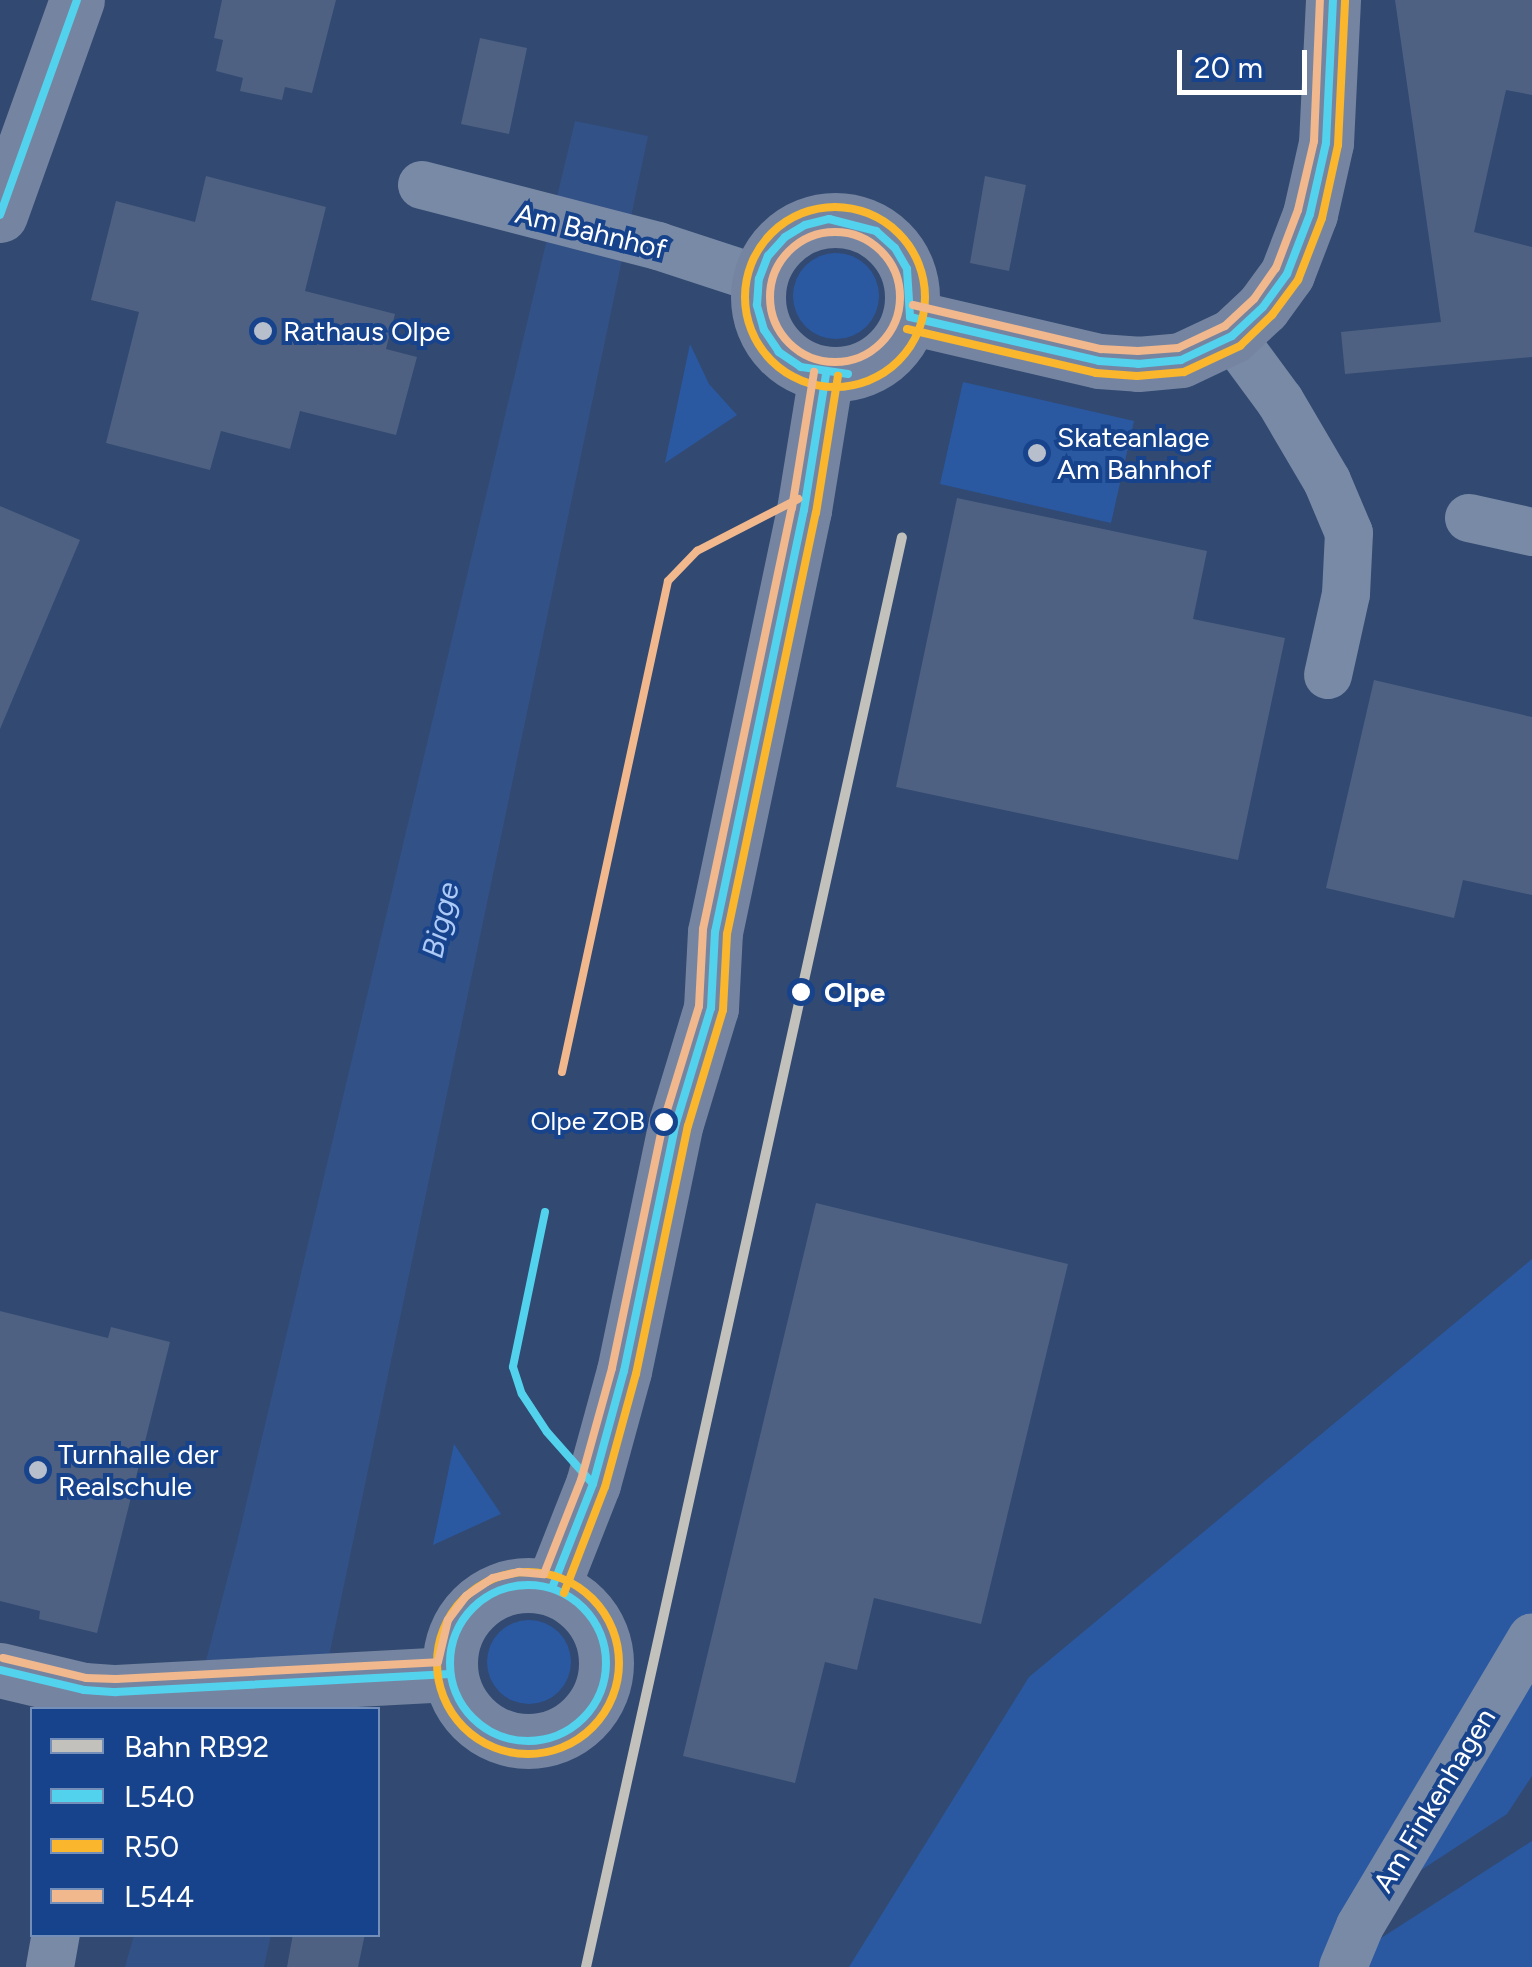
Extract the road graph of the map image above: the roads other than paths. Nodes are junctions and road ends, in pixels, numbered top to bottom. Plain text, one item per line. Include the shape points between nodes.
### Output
1 (76, 0) edge
2 (1333, 0) edge
3 (422, 185) dead end
4 (0, 215) edge
5 (759, 279) junction
6 (910, 317) junction
7 (1232, 336) junction
8 (826, 374) junction
9 (1469, 518) dead end
10 (1532, 532) edge
11 (1328, 675) dead end
12 (552, 1588) junction
13 (1532, 1637) edge
14 (0, 1670) edge
15 (450, 1674) junction
16 (111, 1698) edge
17 (55, 1937) edge
18 (50, 1967) edge
19 (1343, 1967) edge

1 - 4 main road
2 - 7 main road via 1326,143 1310,214 1287,274
3 - 5 street, Am Bahnhof
5 - 6 main road via 784,237 830,219 854,222 876,231 901,258 912,293
5 - 8 main road via 764,330 801,367
6 - 7 main road via 1138,364 1181,360
6 - 8 main road via 901,338 878,361 848,374
7 - 11 street via 1280,401 1350,533 1346,594
8 - 12 main road via 715,932 711,1008 676,1122 624,1371 593,1484
9 - 10 street
12 - 15 main road via 520,1584 474,1604 455,1636
12 - 15 main road via 591,1614 604,1638 608,1666 588,1715 540,1741 513,1740 471,1717
13 - 19 street, Am Finkenhagen via 1360,1926
14 - 16 main road
15 - 16 main road
17 - 18 street

